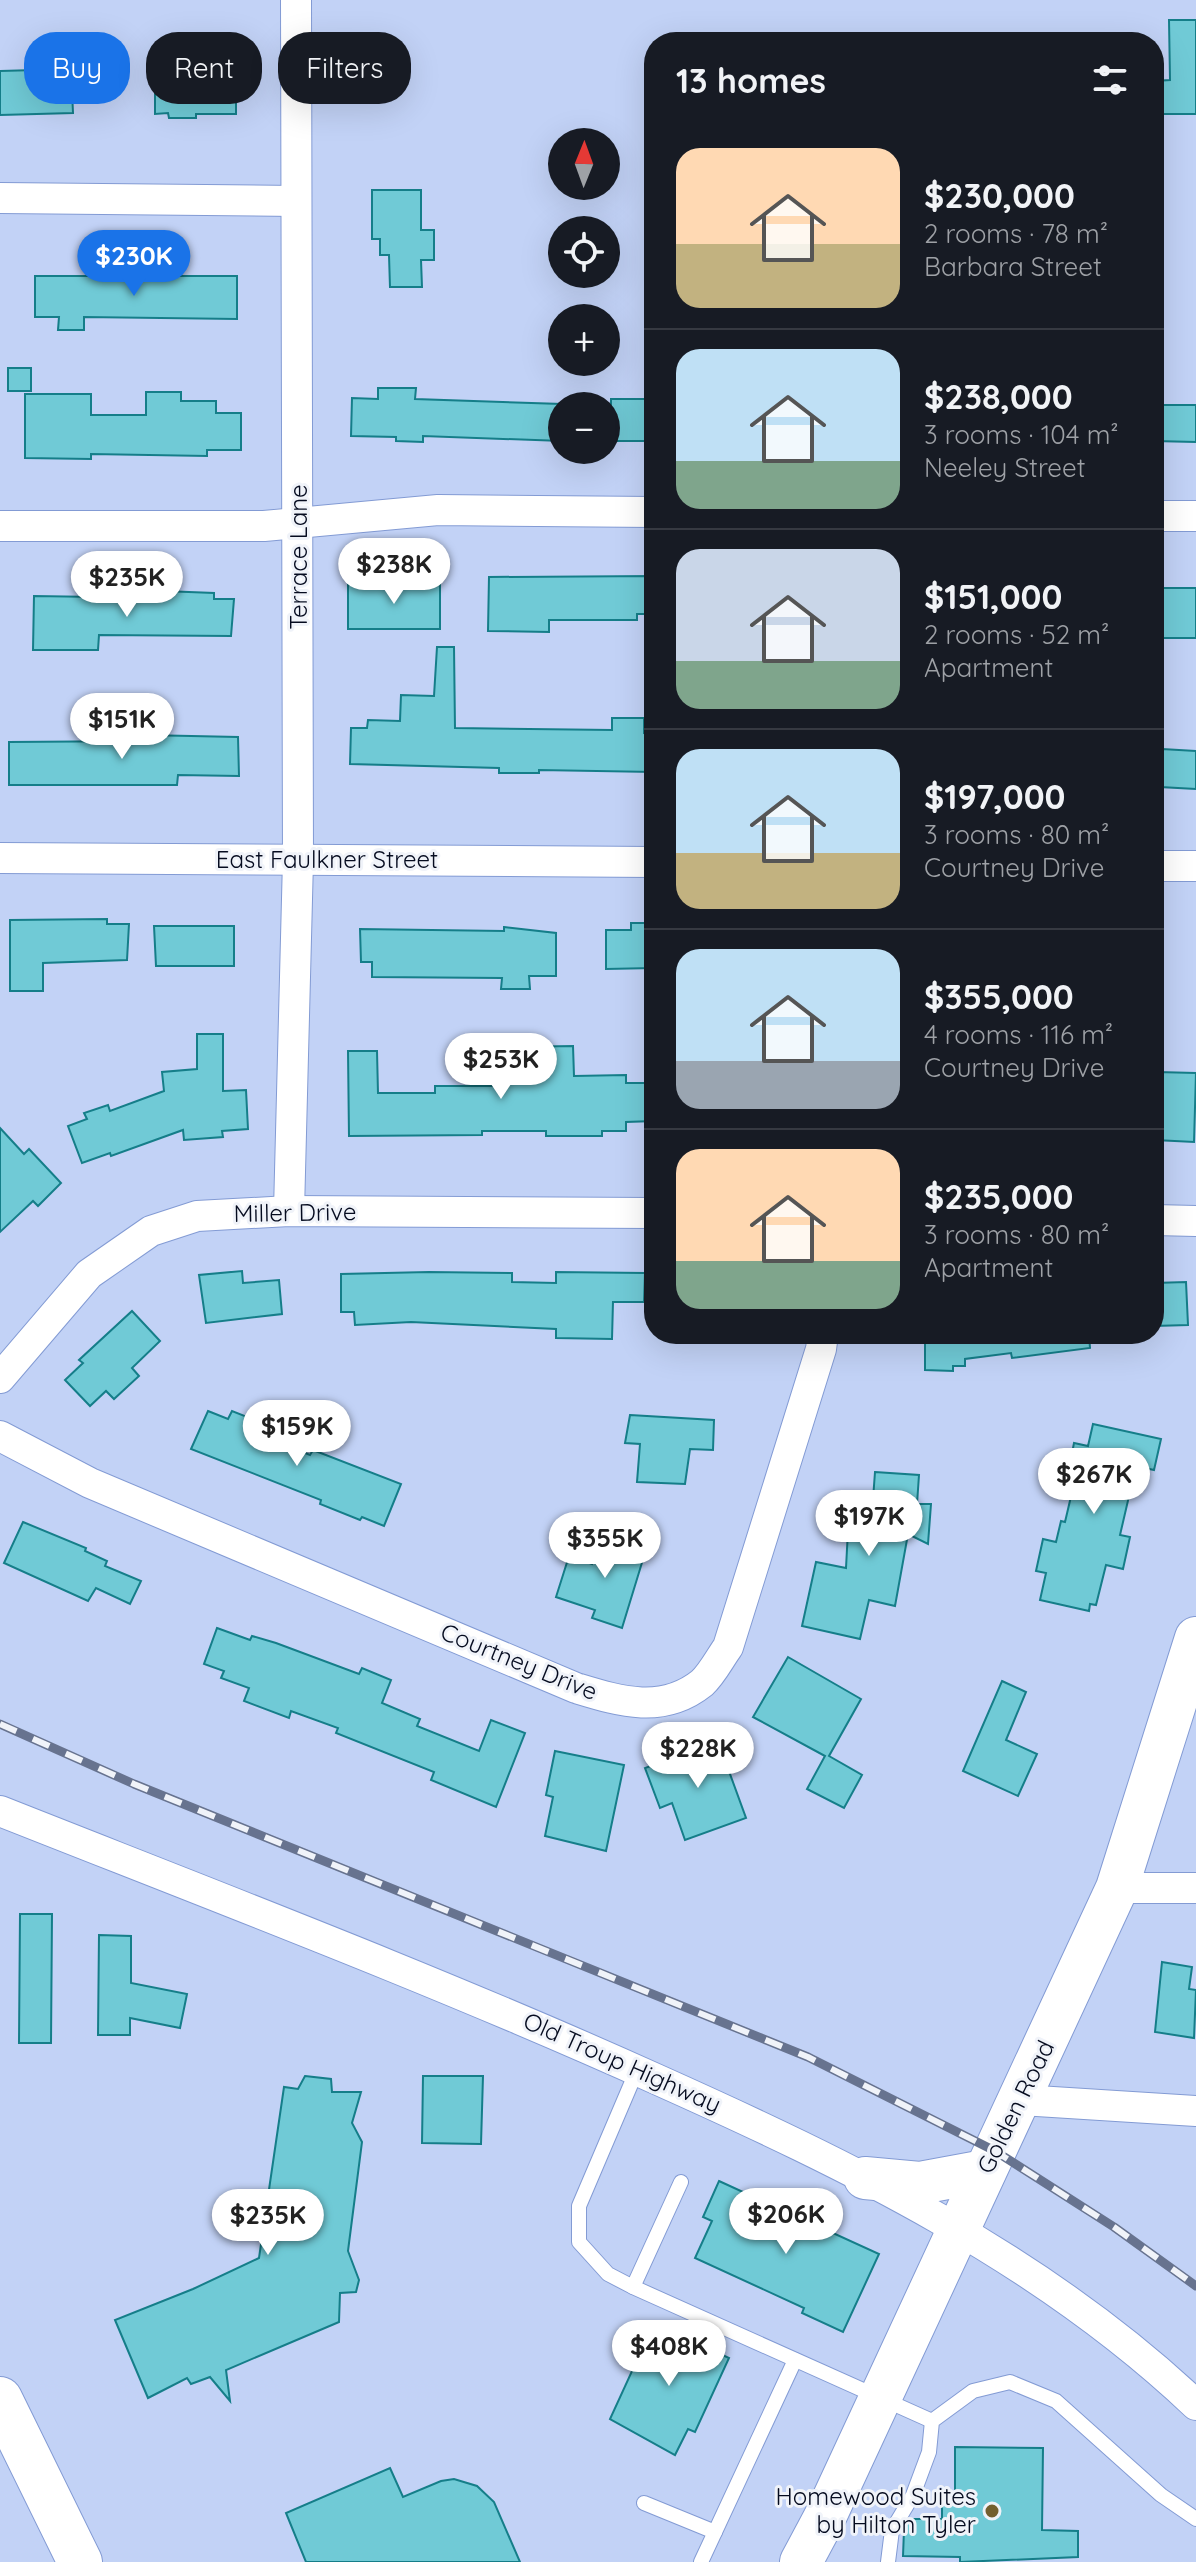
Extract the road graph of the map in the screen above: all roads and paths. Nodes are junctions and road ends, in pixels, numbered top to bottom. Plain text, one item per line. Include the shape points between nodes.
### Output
1 (296, 0) edge
2 (0, 198) edge
3 (296, 201) junction
4 (644, 512) edge
5 (1164, 516) edge
6 (1196, 516) edge
7 (299, 522) junction
8 (0, 526) edge
9 (0, 858) edge
10 (298, 860) junction
11 (644, 862) edge
12 (1164, 866) edge
13 (1196, 866) edge
14 (289, 1211) junction
15 (644, 1213) edge
16 (1164, 1220) edge
17 (1196, 1221) edge
18 (822, 1344) edge
19 (0, 1378) edge
20 (0, 1436) edge
21 (1196, 1638) edge
22 (0, 1811) edge
23 (1117, 1888) junction
24 (1196, 1888) edge
25 (637, 2070) junction
26 (1021, 2100) junction
27 (1196, 2111) edge
28 (985, 2171) junction
29 (865, 2178) junction
30 (681, 2182) dead end
31 (957, 2229) junction
32 (633, 2287) junction
33 (795, 2360) junction
34 (880, 2398) junction
35 (0, 2399) edge
36 (1196, 2405) edge
37 (932, 2421) junction
38 (644, 2503) dead end
39 (1196, 2519) edge
40 (715, 2532) junction
41 (80, 2562) edge
42 (701, 2562) edge
43 (801, 2562) edge
44 (888, 2562) edge

1 - 3 street, Terrace Lane
2 - 3 street
3 - 7 street, Terrace Lane
4 - 7 street via 438,510
5 - 6 street
7 - 8 street
7 - 10 street, Terrace Lane
9 - 10 street, East Faulkner Street
10 - 11 street, East Faulkner Street
10 - 14 street, Terrace Lane
12 - 13 street
14 - 15 street, Miller Drive
14 - 19 street, Miller Drive via 197,1216 151,1231 89,1274
16 - 17 street
18 - 20 street, Courtney Drive via 728,1647 702,1682 672,1698 630,1704 576,1688 90,1483
21 - 23 street, Golden Road
22 - 25 street, Old Troup Highway via 514,2015
23 - 24 street
23 - 26 street, Golden Road
25 - 29 street, Old Troup Highway
25 - 32 lane via 579,2206 579,2242 608,2274
26 - 27 street
26 - 28 street, Golden Road
28 - 29 street via 920,2183
28 - 31 street, Golden Road
29 - 31 street, Old Troup Highway
30 - 32 lane
31 - 34 street, Golden Road
31 - 36 street, Old Troup Highway via 1076,2303
32 - 33 lane
33 - 34 lane
33 - 40 lane
34 - 37 lane
34 - 43 street, Golden Road
35 - 41 main road
37 - 39 lane via 973,2391 1010,2382 1056,2401 1161,2495
37 - 44 lane via 929,2452 892,2530
38 - 40 lane
40 - 42 lane

